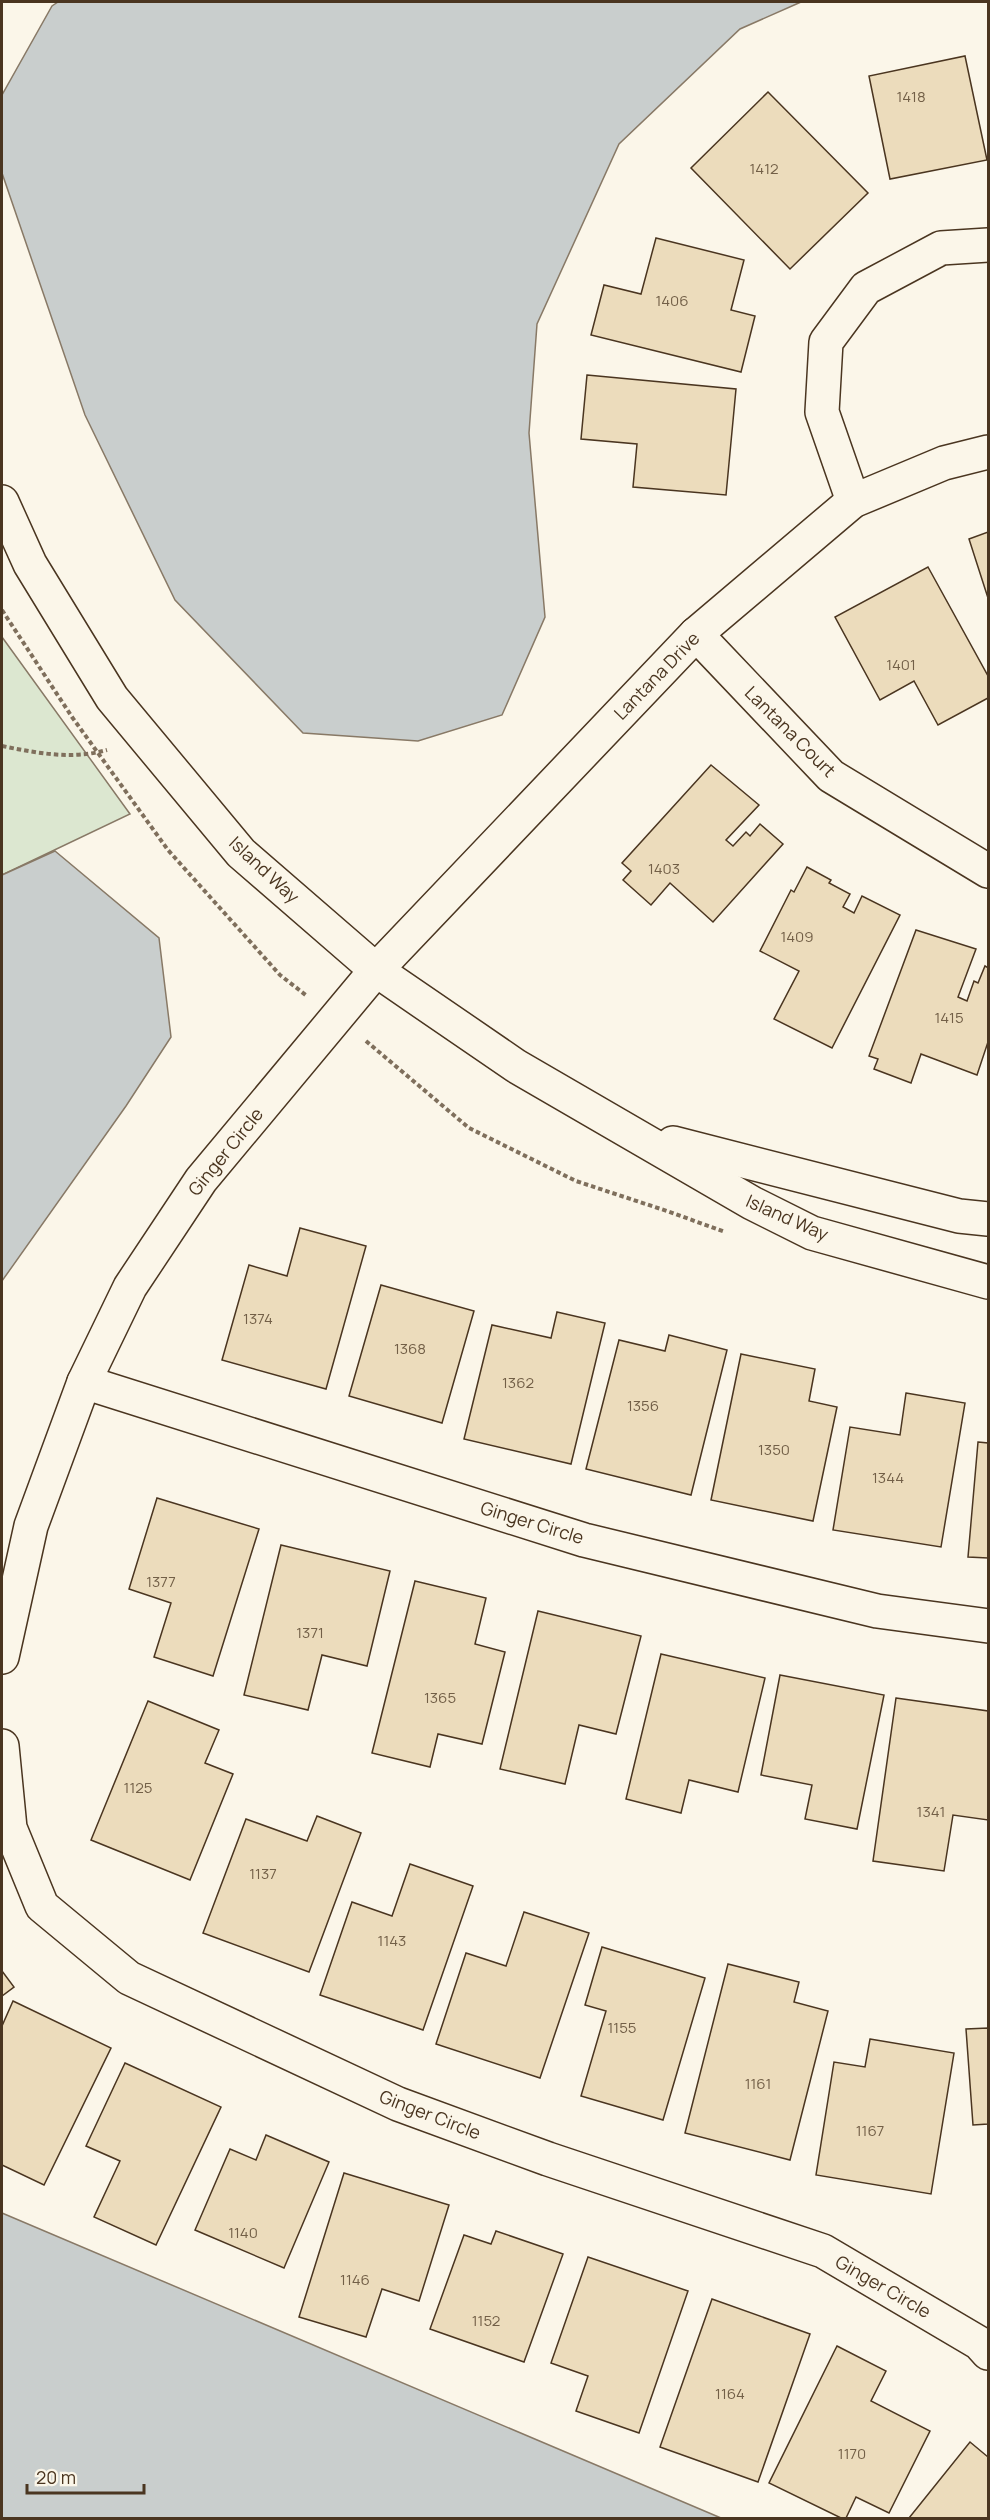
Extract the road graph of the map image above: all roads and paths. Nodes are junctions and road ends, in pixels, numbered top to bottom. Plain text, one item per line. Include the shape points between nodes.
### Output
1 (988, 245) edge
2 (988, 452) edge
3 (853, 501) junction
4 (2, 502) edge
5 (2, 610) edge
6 (696, 634) junction
7 (146, 738) junction
8 (2, 746) edge
9 (97, 753) junction
10 (988, 871) edge
11 (376, 970) junction
12 (633, 1133) junction
13 (988, 1219) edge
14 (988, 1282) edge
15 (84, 1382) junction
16 (988, 1626) edge
17 (2, 1657) edge
18 (2, 1746) edge
19 (985, 2342) edge

1 - 3 street via 941,248 866,288 826,342 822,412
2 - 3 street, Lantana Drive via 944,463
3 - 6 street, Lantana Drive
4 - 7 street, Island Way via 30,564 112,698
5 - 9 path
6 - 10 street, Lantana Court via 831,776
6 - 11 street, Lantana Drive
7 - 9 path
7 - 11 street, Island Way via 241,853
8 - 9 path via 46,755
11 - 12 street, Island Way via 516,1065
11 - 15 street, Ginger Circle via 201,1180 130,1287
12 - 13 street, Island Way
12 - 14 street, Island Way via 752,1203 812,1233
15 - 16 street, Ginger Circle via 584,1540 877,1611
15 - 17 street, Ginger Circle via 31,1526
18 - 19 street, Ginger Circle via 10,1828 42,1906 129,1978 398,2104 548,2159 824,2251

